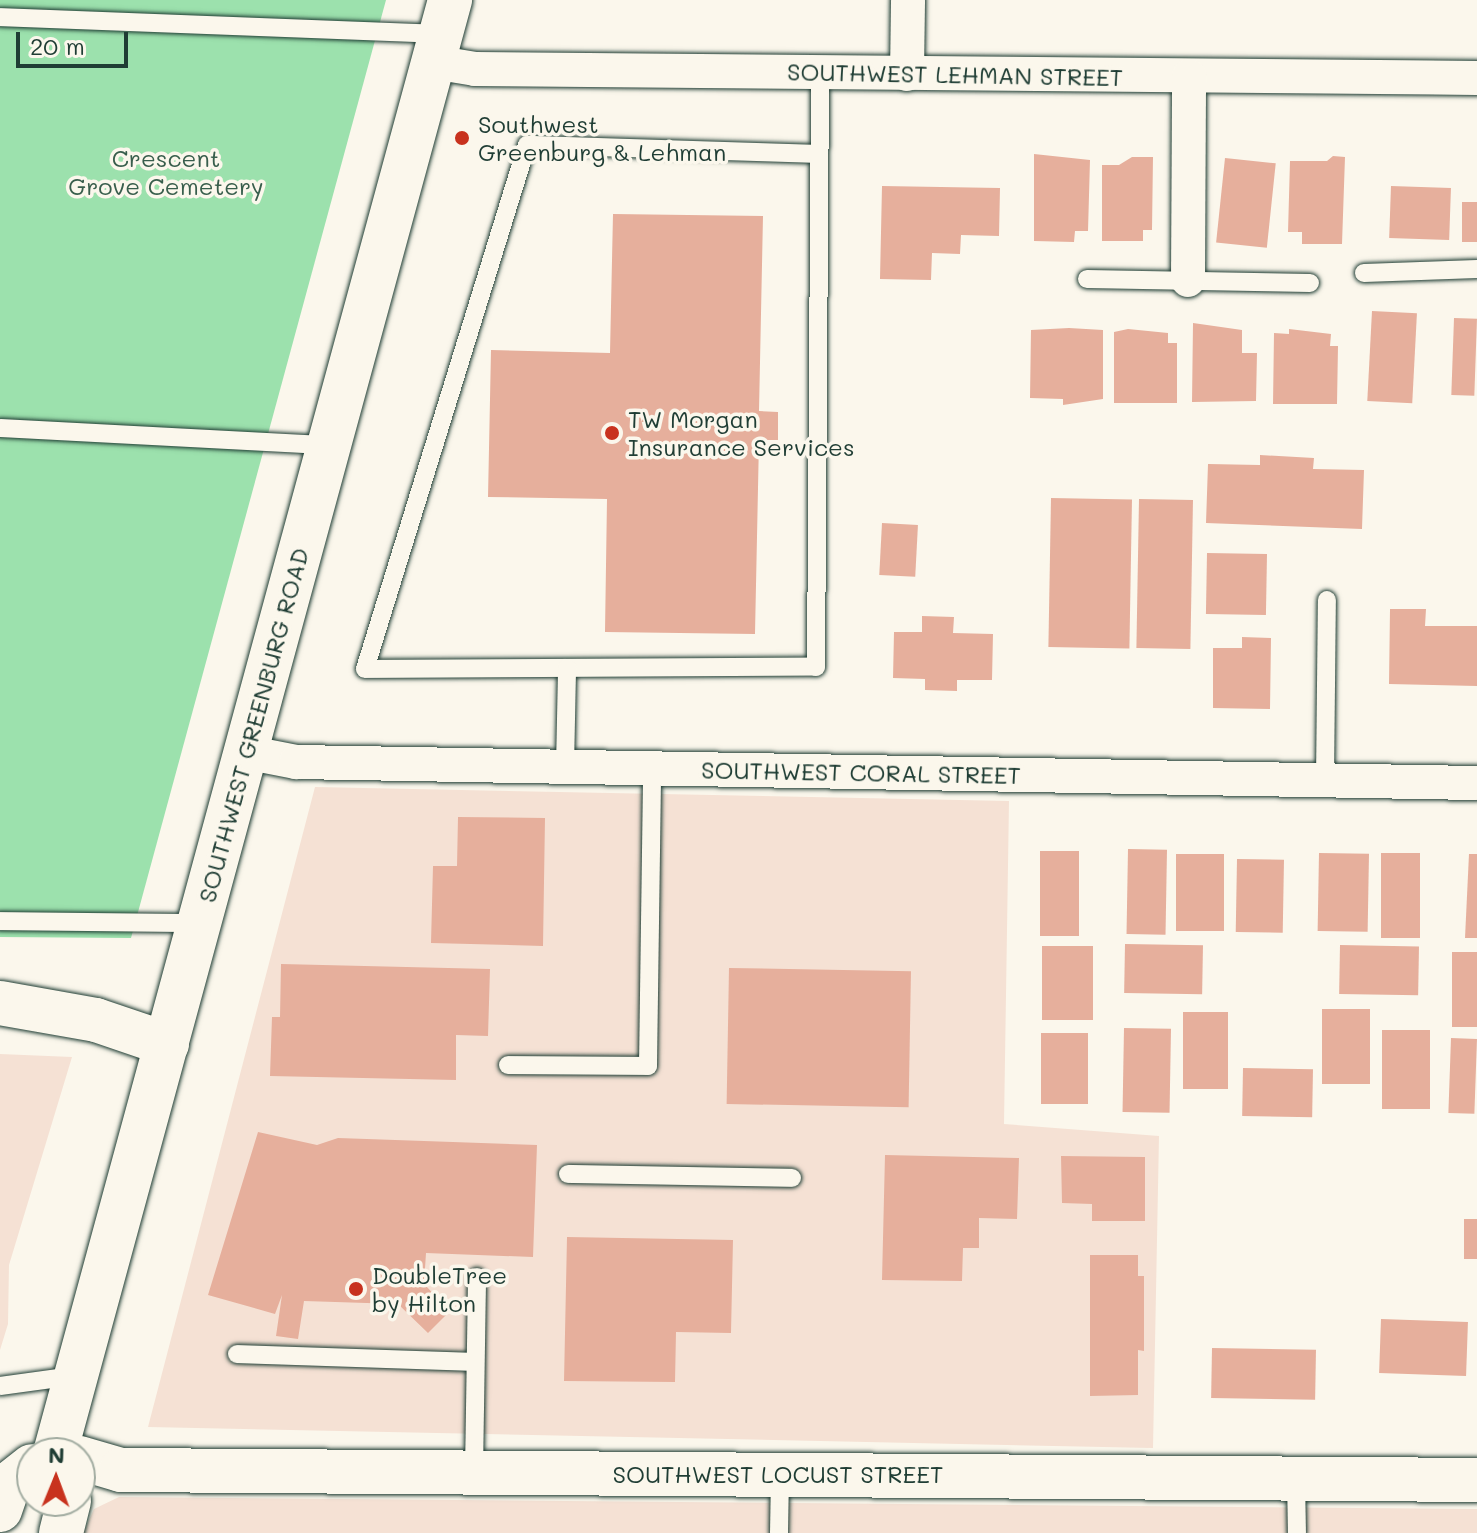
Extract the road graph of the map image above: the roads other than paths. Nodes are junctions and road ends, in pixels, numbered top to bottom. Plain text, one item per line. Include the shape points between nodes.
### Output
1 (908, 0) edge
2 (0, 17) edge
3 (441, 32) edge
4 (820, 73) junction
5 (907, 74) junction
6 (1189, 76) junction
7 (1477, 78) edge
8 (819, 154) junction
9 (1477, 269) edge
10 (1364, 273) dead end
11 (1087, 279) dead end
12 (1188, 280) junction
13 (1310, 283) dead end
14 (0, 428) edge
15 (329, 445) junction
16 (1327, 600) dead end
17 (567, 668) junction
18 (245, 752) junction
19 (565, 767) junction
20 (652, 768) junction
21 (1325, 780) junction
22 (1477, 783) edge
23 (0, 921) edge
24 (199, 923) junction
25 (0, 1003) edge
26 (167, 1044) junction
27 (508, 1065) dead end
28 (568, 1174) dead end
29 (792, 1178) dead end
30 (477, 1277) dead end
31 (237, 1354) dead end
32 (475, 1362) junction
33 (76, 1376) junction
34 (0, 1386) edge
35 (61, 1437) edge
36 (96, 1464) edge
37 (474, 1472) junction
38 (780, 1473) junction
39 (1296, 1478) junction
40 (16, 1480) edge
41 (1477, 1480) edge
42 (0, 1510) edge
43 (779, 1533) edge
44 (1297, 1533) edge

1 - 5 street
2 - 3 lane
3 - 4 street, SOUTHWEST LEHMAN STREET via 475,69
3 - 15 street, SOUTHWEST GREENBURG ROAD
4 - 5 street, SOUTHWEST LEHMAN STREET
4 - 8 lane
5 - 6 street, SOUTHWEST LEHMAN STREET
6 - 7 street, SOUTHWEST LEHMAN STREET
6 - 12 street
8 - 17 lane via 816,667
8 - 17 lane via 527,145 365,669
9 - 10 lane
11 - 12 lane
12 - 13 lane
14 - 15 lane
15 - 18 street, SOUTHWEST GREENBURG ROAD
16 - 21 lane
17 - 19 lane
18 - 19 street, SOUTHWEST CORAL STREET via 296,762
18 - 24 street, SOUTHWEST GREENBURG ROAD
19 - 20 street, SOUTHWEST CORAL STREET
20 - 21 street, SOUTHWEST CORAL STREET
20 - 27 lane via 648,1066
21 - 22 street, SOUTHWEST CORAL STREET
23 - 24 lane
24 - 26 street, SOUTHWEST GREENBURG ROAD
25 - 26 street via 96,1020
26 - 33 street, SOUTHWEST GREENBURG ROAD
28 - 29 lane
30 - 32 lane
31 - 32 lane
32 - 37 lane
33 - 34 lane
33 - 35 street, SOUTHWEST GREENBURG ROAD
36 - 37 street, SOUTHWEST LOCUST STREET via 121,1470
37 - 38 street, SOUTHWEST LOCUST STREET
38 - 39 street, SOUTHWEST LOCUST STREET
38 - 43 lane
39 - 41 street, SOUTHWEST LOCUST STREET
39 - 44 lane
40 - 42 street, SOUTHWEST GREENBURG ROAD via 9,1484

